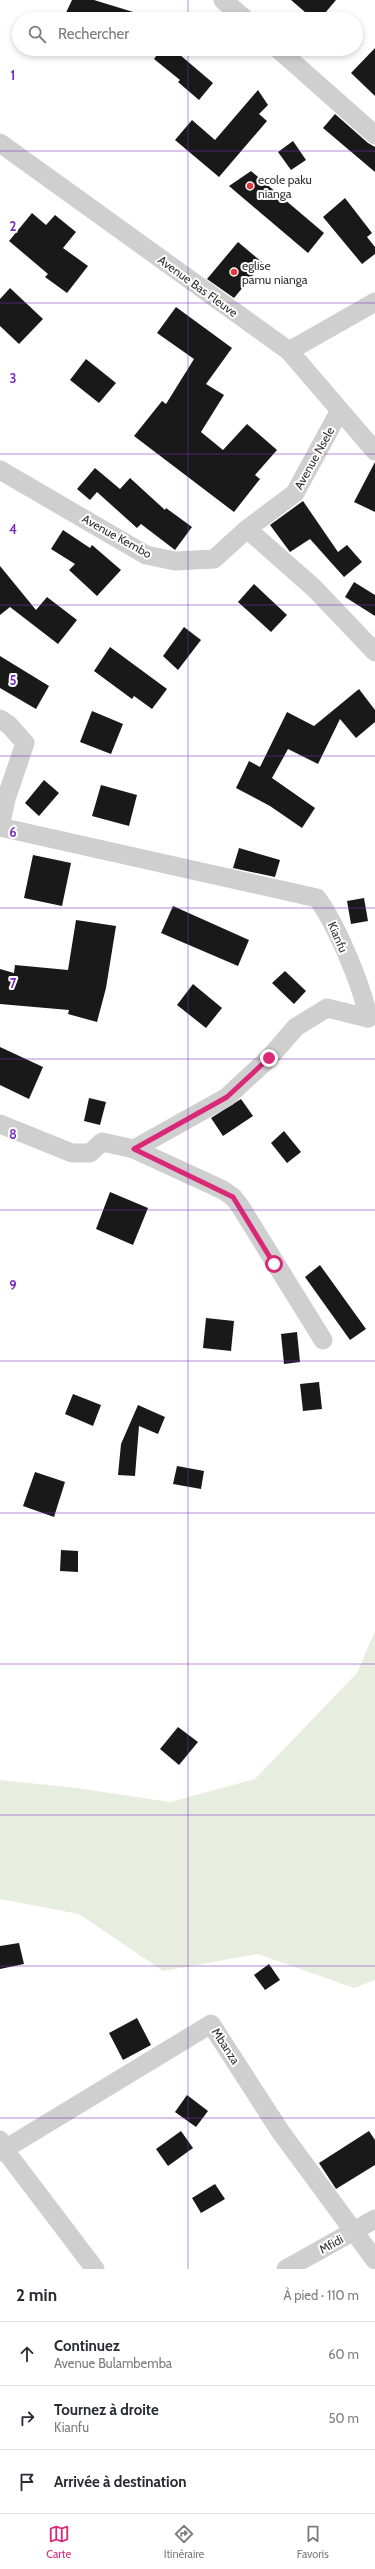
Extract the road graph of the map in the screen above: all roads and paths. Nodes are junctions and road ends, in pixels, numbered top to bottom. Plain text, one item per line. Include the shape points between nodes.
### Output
1 (223, 0) edge
2 (237, 12) edge
3 (286, 56) edge
4 (375, 135) edge
5 (0, 143) edge
6 (375, 302) edge
7 (289, 351) junction
8 (339, 412) junction
9 (374, 449) edge
10 (0, 470) edge
11 (247, 529) junction
12 (375, 652) edge
13 (0, 719) edge
14 (0, 828) edge
15 (372, 1022) edge
16 (0, 1124) edge
17 (134, 1149) junction
18 (323, 1340) dead end
19 (1, 2147) edge
20 (375, 2219) edge
21 (353, 2232) junction
22 (375, 2260) edge
23 (95, 2269) edge
24 (286, 2269) edge

1 - 2 street
3 - 4 street
5 - 7 street, Avenue Bas Fleuve
6 - 7 street
7 - 8 street, Avenue Bas Fleuve
8 - 9 street, Avenue Bas Fleuve
8 - 11 street, Avenue Nsele via 295,493
10 - 11 street, Avenue Kembo via 146,555 163,560 214,559
11 - 12 street via 314,588
13 - 14 street via 25,743 6,799
14 - 15 street, Kianfu via 318,898 326,910
15 - 17 street, Kianfu via 327,1008 296,1027 269,1058 227,1097
16 - 17 street via 72,1153 90,1153 102,1142
17 - 18 street via 233,1197
19 - 21 street, Mbanza via 211,2024 280,2131
19 - 23 street
20 - 21 street, Mfidi
21 - 22 street
21 - 24 street, Mfidi

